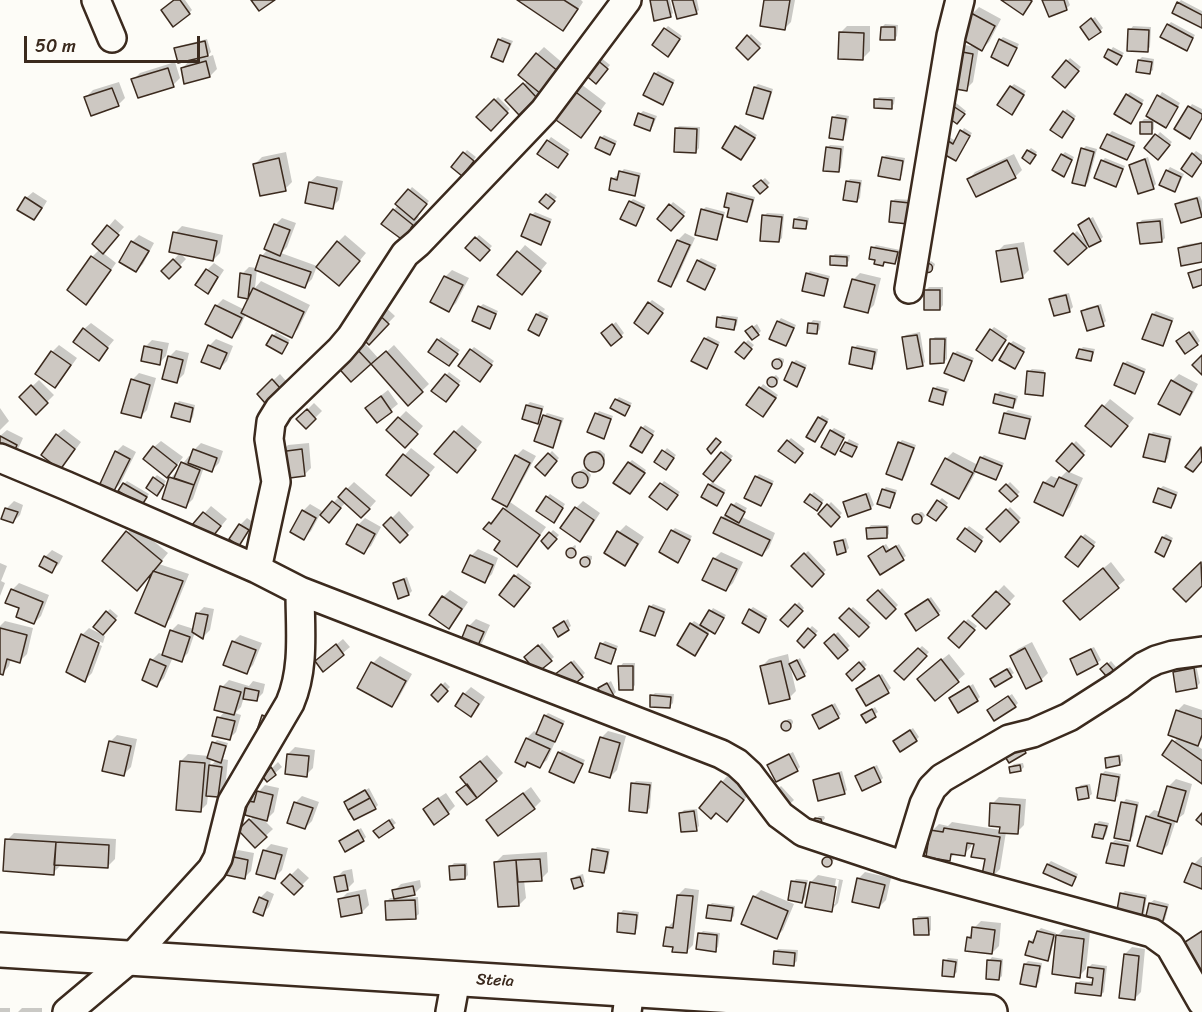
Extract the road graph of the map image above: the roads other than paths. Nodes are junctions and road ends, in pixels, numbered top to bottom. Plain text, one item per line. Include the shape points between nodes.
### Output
1 (96, 0) edge
2 (627, 0) edge
3 (960, 0) edge
4 (112, 38) dead end
5 (909, 289) dead end
6 (0, 458) edge
7 (256, 568) junction
8 (300, 591) junction
9 (1202, 651) edge
10 (905, 867) junction
11 (0, 950) edge
12 (130, 959) junction
13 (456, 979) junction
14 (629, 1001) edge
15 (1202, 1002) edge
16 (67, 1012) edge
17 (450, 1012) edge
18 (990, 1012) edge

1 - 4 street
2 - 7 street via 544,111 405,254 351,337 279,409 271,422 269,439 276,482
3 - 5 street
6 - 7 street
7 - 8 street
8 - 10 street via 721,754 749,774 780,815 803,832
8 - 12 street via 301,662 290,703 232,802 212,869
9 - 10 street via 1156,660 1069,717 1033,734 1009,739 942,778 924,804
10 - 15 street via 1152,933 1170,946
11 - 12 main road, Steia
12 - 13 main road, Steia
12 - 16 street
13 - 14 main road, Steia
13 - 17 street
14 - 18 main road, Steia

